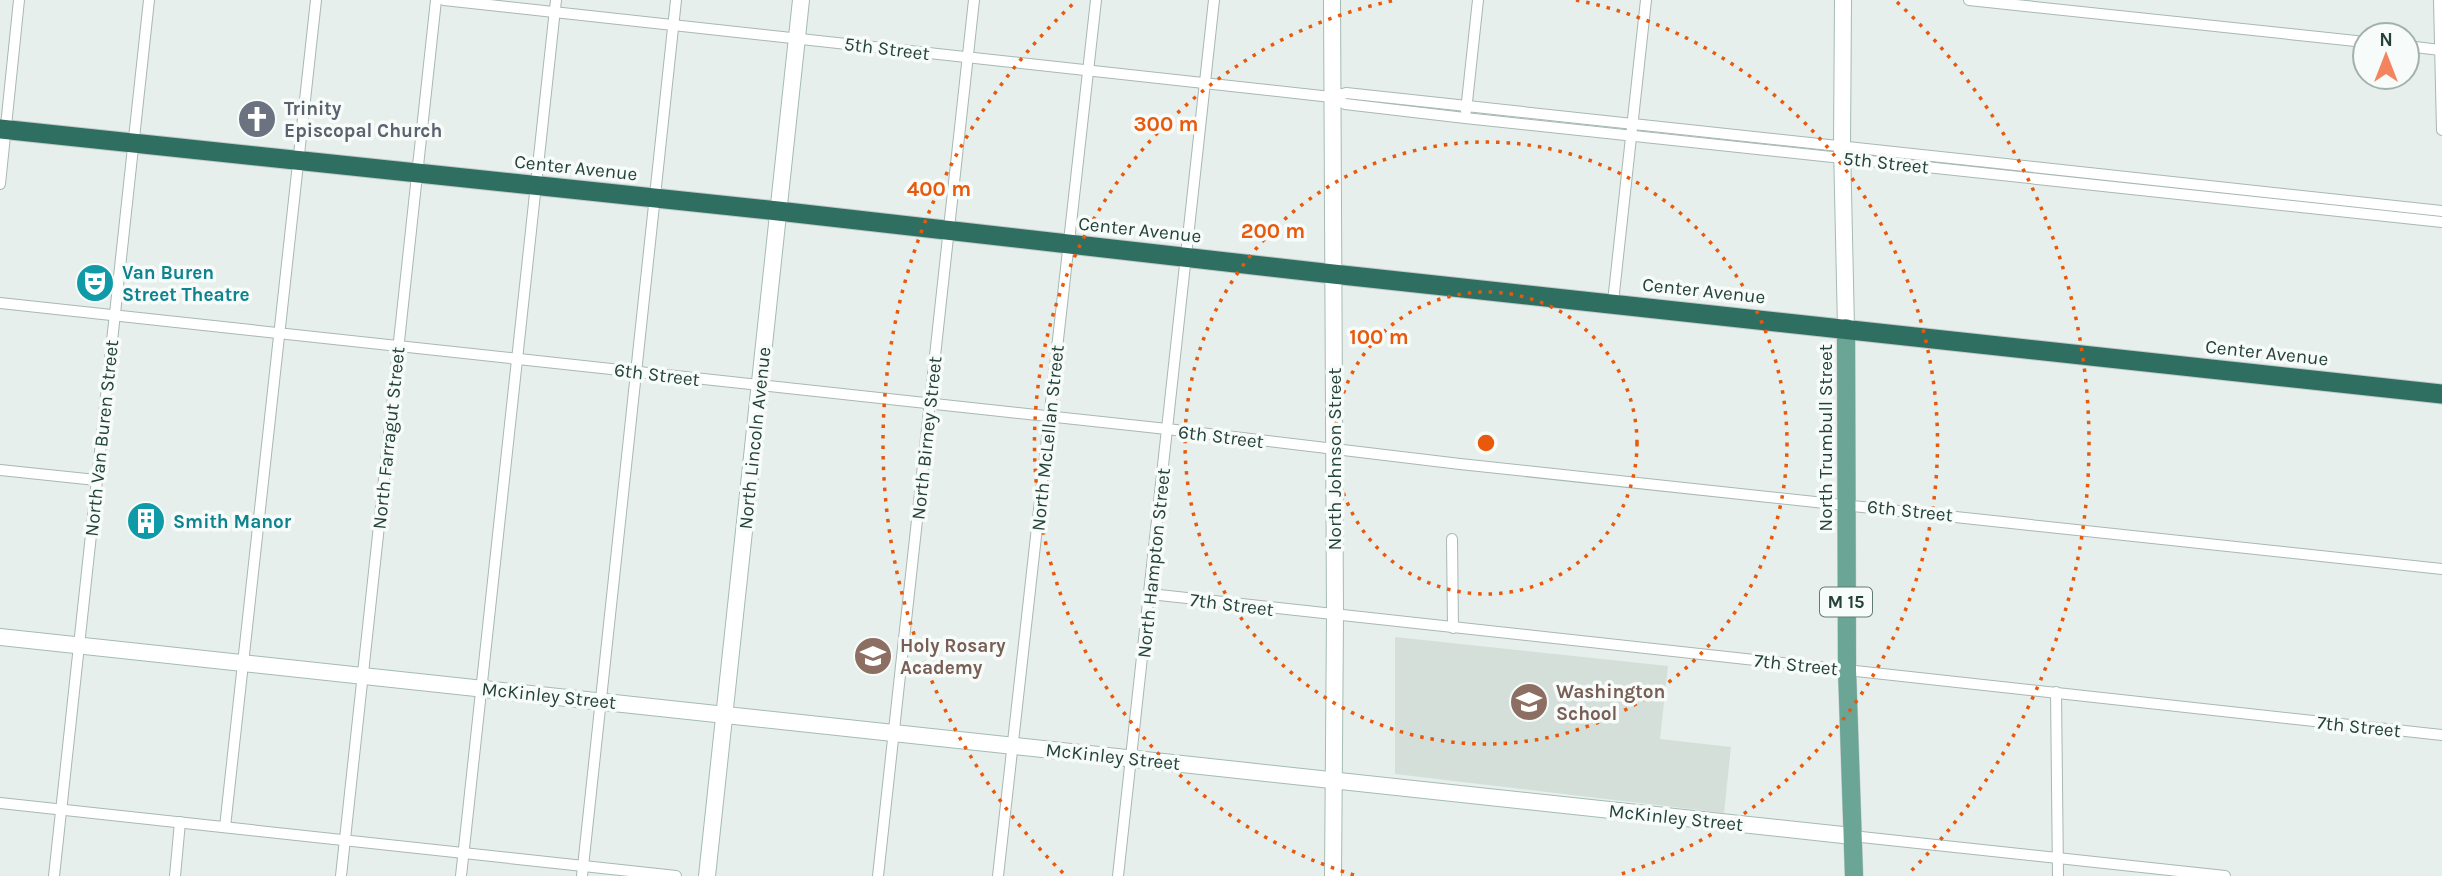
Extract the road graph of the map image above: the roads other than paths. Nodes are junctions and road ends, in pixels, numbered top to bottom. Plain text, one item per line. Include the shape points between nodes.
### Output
1 (19, 0) edge
2 (149, 0) edge
3 (316, 0) edge
4 (436, 0) edge
5 (444, 0) edge
6 (676, 0) edge
7 (801, 0) edge
8 (974, 0) edge
9 (1096, 0) edge
10 (1214, 0) edge
11 (1332, 0) edge
12 (1478, 0) edge
13 (1646, 0) edge
14 (1843, 0) edge
15 (1969, 0) edge
16 (2439, 0) edge
17 (555, 6) edge
18 (674, 24) junction
19 (797, 37) junction
20 (2351, 41) edge
21 (2421, 48) edge
22 (2440, 50) junction
23 (967, 57) junction
24 (2441, 66) edge
25 (1088, 71) junction
26 (1205, 84) junction
27 (1331, 97) junction
28 (1466, 112) junction
29 (1631, 122) junction
30 (3, 129) edge
31 (2442, 130) edge
32 (1629, 135) junction
33 (134, 143) junction
34 (1842, 152) junction
35 (298, 161) junction
36 (417, 174) junction
37 (0, 184) edge
38 (536, 186) junction
39 (2226, 193) junction
40 (655, 199) junction
41 (778, 211) junction
42 (2442, 211) edge
43 (2442, 222) edge
44 (949, 230) junction
45 (1068, 243) junction
46 (1187, 257) junction
47 (1334, 274) junction
48 (1613, 302) junction
49 (0, 303) edge
50 (115, 315) junction
51 (1846, 328) junction
52 (280, 333) junction
53 (398, 345) junction
54 (518, 359) junction
55 (636, 371) junction
56 (759, 386) junction
57 (2442, 394) edge
58 (929, 403) junction
59 (1049, 416) junction
60 (1167, 429) junction
61 (1334, 450) junction
62 (0, 470) edge
63 (96, 480) junction
64 (1845, 505) junction
65 (1452, 539) dead end
66 (2442, 569) edge
67 (1150, 594) junction
68 (1335, 616) junction
69 (1453, 628) junction
70 (0, 637) edge
71 (79, 645) junction
72 (244, 662) junction
73 (1847, 669) junction
74 (362, 675) junction
75 (482, 688) junction
76 (2056, 692) junction
77 (601, 700) junction
78 (724, 715) junction
79 (894, 732) junction
80 (2442, 735) edge
81 (1013, 746) junction
82 (1131, 758) junction
83 (1333, 779) junction
84 (0, 803) edge
85 (61, 810) junction
86 (180, 822) junction
87 (225, 827) junction
88 (1852, 836) junction
89 (345, 840) junction
90 (464, 853) junction
91 (2058, 858) junction
92 (582, 871) edge
93 (54, 876) edge
94 (175, 876) edge
95 (341, 876) edge
96 (461, 876) edge
97 (676, 876) edge
98 (707, 876) edge
99 (878, 876) edge
100 (998, 876) edge
101 (1118, 876) edge
102 (1333, 876) edge
103 (1854, 876) edge
104 (2058, 876) edge
105 (2225, 876) edge

1 - 30 street
2 - 33 street, North Van Buren Street
3 - 35 street
4 - 36 street, North Farragut Street
5 - 17 street, 5th Street
6 - 18 street
7 - 19 street, North Lincoln Avenue
8 - 23 street, North Birney Street
9 - 25 street, North McLellan Street
10 - 26 street, North Hampton Street
11 - 27 street, North Johnson Street
12 - 28 street
13 - 29 street
14 - 34 street, North Trumbull Street
15 - 20 street
16 - 22 street
17 - 18 street, 5th Street
17 - 38 street
18 - 19 street, 5th Street
18 - 40 street
19 - 23 street, 5th Street
19 - 41 street, North Lincoln Avenue
21 - 22 street
22 - 24 street
23 - 25 street, 5th Street
23 - 44 street, North Birney Street
24 - 31 street
25 - 26 street, 5th Street
25 - 45 street, North McLellan Street
26 - 27 street, 5th Street
26 - 46 street, North Hampton Street
27 - 28 street, 5th Street via 1346,93
27 - 47 street, North Johnson Street
28 - 29 street, 5th Street
28 - 32 street, 5th Street
29 - 32 street
29 - 34 street, 5th Street
30 - 33 highway, Center Avenue
30 - 37 street
32 - 34 street, 5th Street
32 - 48 street
33 - 35 highway, Center Avenue
33 - 50 street, North Van Buren Street
34 - 39 street, 5th Street
34 - 51 street, North Trumbull Street
35 - 36 highway, Center Avenue
35 - 52 street
36 - 38 highway, Center Avenue
36 - 53 street, North Farragut Street
38 - 40 highway, Center Avenue
38 - 54 street
39 - 42 street, 5th Street
39 - 43 street, 5th Street
40 - 41 highway, Center Avenue
40 - 55 street
41 - 44 highway, Center Avenue
41 - 56 street, North Lincoln Avenue
44 - 45 highway, Center Avenue
44 - 58 street, North Birney Street
45 - 46 highway, Center Avenue
45 - 59 street, North McLellan Street
46 - 47 highway, Center Avenue
46 - 60 street, North Hampton Street
47 - 48 highway, Center Avenue
47 - 61 street, North Johnson Street
48 - 51 highway, Center Avenue
49 - 50 street, 6th Street
50 - 52 street, 6th Street
50 - 63 street, North Van Buren Street
51 - 57 highway, Center Avenue
51 - 64 main road, North Trumbull Street / M 15
52 - 53 street, 6th Street
52 - 72 street
53 - 54 street, 6th Street
53 - 74 street, North Farragut Street
54 - 55 street, 6th Street
54 - 75 street
55 - 56 street, 6th Street
55 - 77 street
56 - 58 street, 6th Street
56 - 78 street, North Lincoln Avenue
58 - 59 street, 6th Street
58 - 79 street, North Birney Street
59 - 60 street, 6th Street
59 - 81 street, North McLellan Street
60 - 61 street, 6th Street
60 - 67 street, North Hampton Street
61 - 64 street, 6th Street
61 - 68 street, North Johnson Street
62 - 63 street
63 - 71 street, North Van Buren Street
64 - 66 street, 6th Street
64 - 73 main road, North Trumbull Street / M 15
65 - 69 street
67 - 68 street, 7th Street
67 - 82 street, North Hampton Street
68 - 69 street, 7th Street
68 - 83 street, North Johnson Street
69 - 73 street, 7th Street
70 - 71 street, McKinley Street
71 - 72 street, McKinley Street
71 - 85 street, North Van Buren Street
72 - 74 street, McKinley Street
72 - 87 street
73 - 76 street, 7th Street
73 - 88 main road, North Trumbull Street / M 15
74 - 75 street, McKinley Street
74 - 89 street, North Farragut Street
75 - 77 street, McKinley Street
75 - 90 street
76 - 80 street, 7th Street
76 - 91 street
77 - 78 street, McKinley Street
77 - 92 street
78 - 79 street, McKinley Street
78 - 98 street, North Lincoln Avenue
79 - 81 street, McKinley Street
79 - 99 street, North Birney Street
81 - 82 street, McKinley Street
81 - 100 street, North McLellan Street
82 - 83 street, McKinley Street
82 - 101 street, North Hampton Street
83 - 88 street, McKinley Street
83 - 102 street, North Johnson Street
84 - 85 street
85 - 86 street
85 - 93 street, North Van Buren Street
86 - 87 street
86 - 94 street
87 - 89 street
88 - 91 street, McKinley Street
88 - 103 main road, North Trumbull Street / M 15
89 - 90 street
89 - 95 street, North Farragut Street
90 - 92 street
90 - 96 street
91 - 104 street
91 - 105 street, McKinley Street
92 - 97 street

